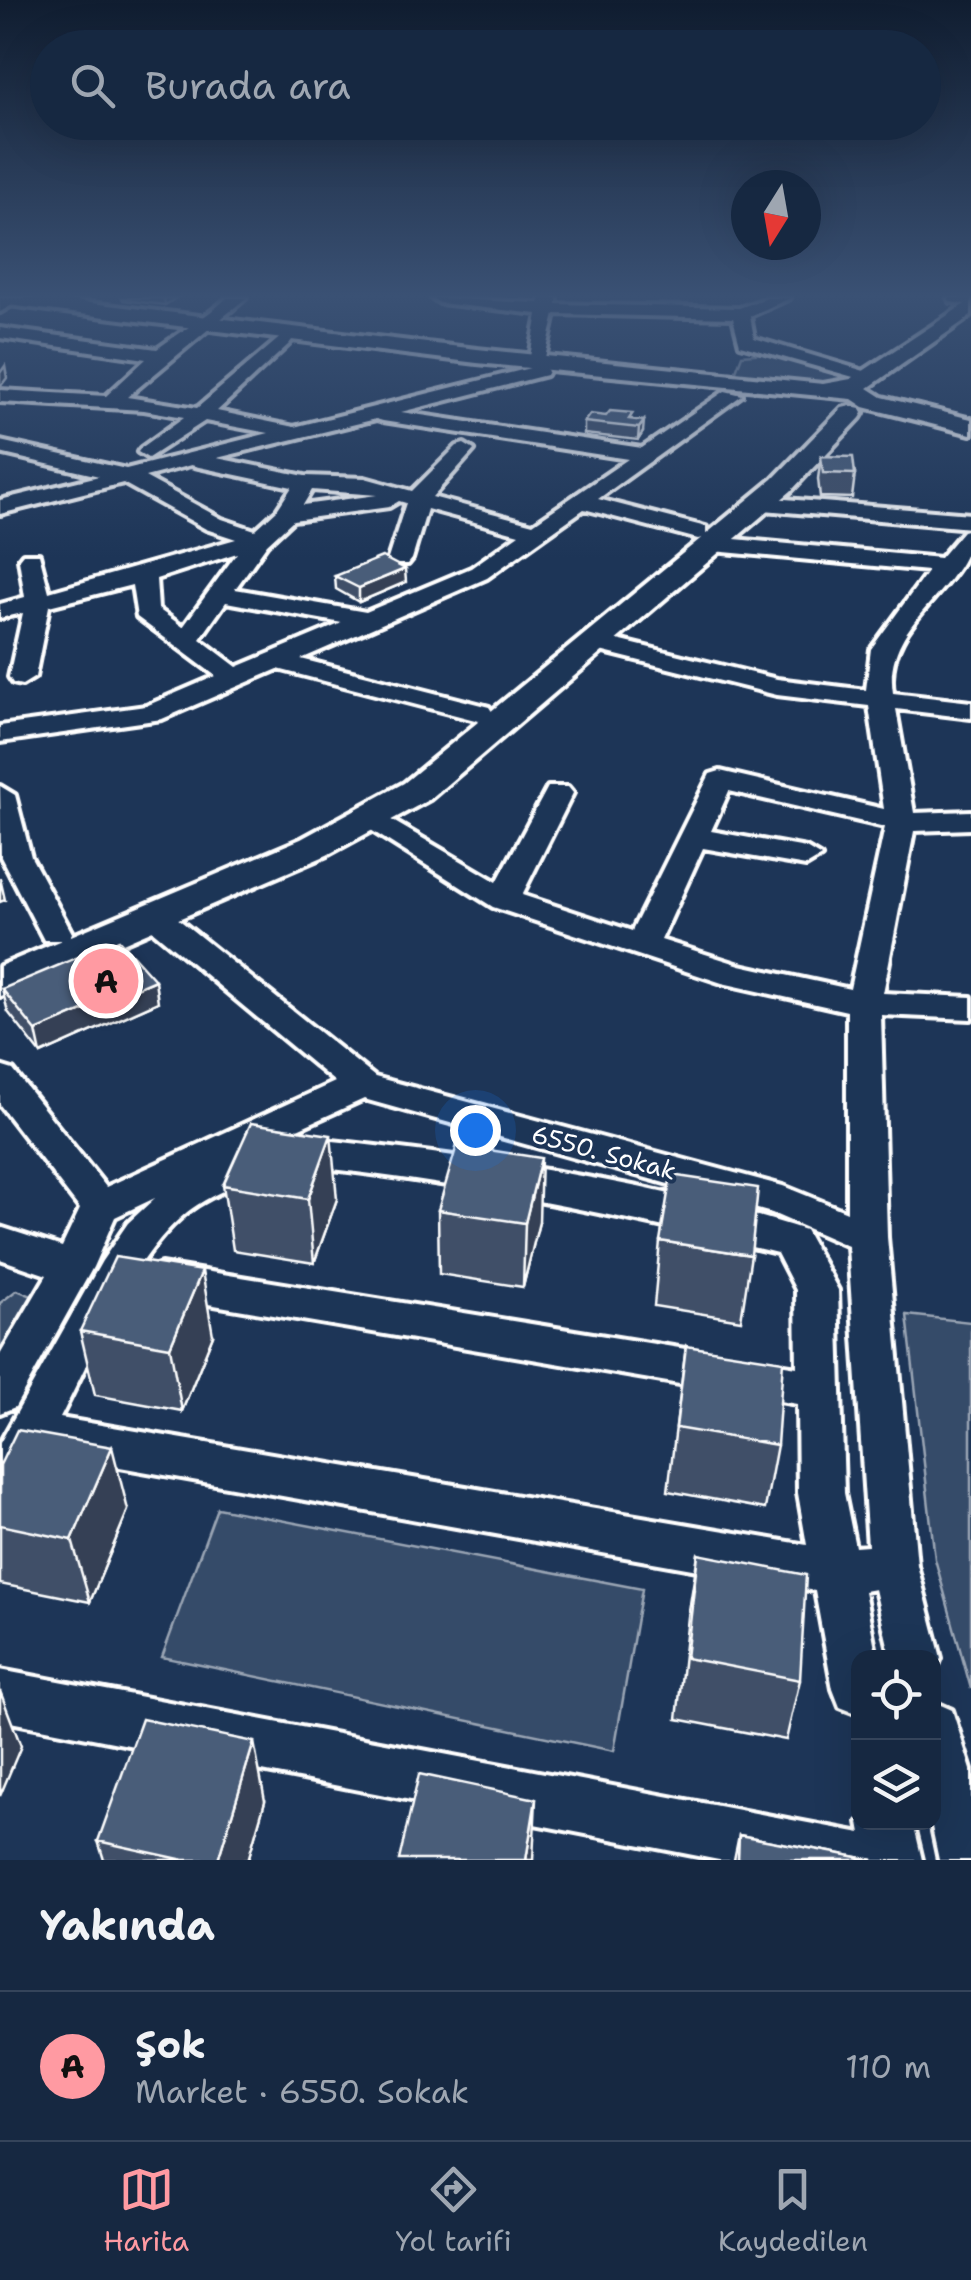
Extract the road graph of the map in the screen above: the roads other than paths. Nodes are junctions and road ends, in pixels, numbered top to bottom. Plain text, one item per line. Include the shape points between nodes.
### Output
1 (129, 385) edge
2 (233, 385) edge
3 (473, 385) edge
4 (700, 385) edge
5 (730, 385) edge
6 (822, 385) edge
7 (867, 385) edge
8 (874, 385) edge
9 (729, 388) junction
10 (0, 396) edge
11 (848, 400) junction
12 (112, 401) junction
13 (369, 413) junction
14 (201, 414) junction
15 (971, 427) edge
16 (296, 432) junction
17 (971, 437) edge
18 (0, 447) edge
19 (464, 450) dead end
20 (148, 452) dead end
21 (644, 456) junction
22 (189, 459) junction
23 (125, 475) junction
24 (305, 483) junction
25 (419, 497) junction
26 (582, 502) junction
27 (760, 504) junction
28 (0, 507) edge
29 (286, 514) junction
30 (971, 521) edge
31 (540, 533) junction
32 (706, 538) junction
33 (259, 539) junction
34 (962, 552) edge
35 (31, 559) dead end
36 (400, 559) dead end
37 (144, 575) junction
38 (218, 593) junction
39 (38, 601) junction
40 (0, 611) edge
41 (363, 619) junction
42 (187, 638) junction
43 (597, 644) junction
44 (278, 661) junction
45 (22, 677) dead end
46 (237, 679) junction
47 (880, 702) junction
48 (971, 710) edge
49 (479, 713) junction
50 (0, 734) edge
51 (558, 793) dead end
52 (0, 795) edge
53 (370, 820) junction
54 (971, 820) edge
55 (901, 822) junction
56 (691, 837) junction
57 (806, 857) dead end
58 (504, 900) junction
59 (156, 917) junction
60 (56, 932) junction
61 (642, 945) junction
62 (0, 956) edge
63 (0, 982) edge
64 (864, 1003) junction
65 (971, 1008) edge
66 (0, 1080) edge
67 (363, 1086) junction
68 (100, 1207) junction
69 (867, 1237) junction
70 (0, 1243) edge
71 (73, 1267) junction
72 (116, 1272) junction
73 (817, 1389) junction
74 (0, 1394) edge
75 (30, 1432) junction
76 (0, 1486) edge
77 (893, 1565) junction
78 (835, 1572) junction
79 (914, 1650) edge
80 (851, 1653) edge
81 (0, 1695) edge
82 (937, 1740) edge
83 (888, 1830) edge
84 (860, 1860) edge
85 (894, 1860) edge
86 (967, 1860) edge

1 - 12 street
2 - 14 street
3 - 13 street
4 - 9 main road
5 - 9 street
6 - 11 street
7 - 11 main road
8 - 11 main road
9 - 11 main road
9 - 21 street
10 - 12 street
11 - 15 main road
11 - 17 main road
11 - 27 main road
11 - 32 main road
12 - 14 street
13 - 16 street
13 - 21 street
14 - 16 street
14 - 20 street
16 - 22 street
18 - 23 street
19 - 25 street
21 - 26 street
22 - 23 street
22 - 24 street
23 - 28 street
23 - 33 street via 214,524
24 - 25 street via 365,485
24 - 29 street
25 - 29 street
25 - 31 street
25 - 36 street
26 - 31 street
26 - 32 street
27 - 30 street
27 - 32 main road
29 - 33 street
31 - 41 street via 479,572
32 - 34 street
32 - 43 main road
32 - 49 main road
33 - 37 street
33 - 38 street
34 - 47 street via 914,603 884,650
35 - 39 street
37 - 39 street
37 - 42 street via 146,612
38 - 41 street
38 - 42 street
39 - 40 street
39 - 45 street
41 - 44 street
42 - 46 street
43 - 47 street via 777,688
43 - 53 main road via 461,758
44 - 46 street
44 - 49 street
46 - 50 street via 152,713
47 - 48 street
47 - 55 street
49 - 60 main road via 343,808
51 - 58 street
52 - 60 street via 16,857
53 - 58 street
53 - 59 main road
54 - 55 street
55 - 56 street via 720,780
55 - 64 street
56 - 57 street
56 - 61 street
58 - 61 street
59 - 63 main road
59 - 67 street, 6550. Sokak
60 - 62 main road
61 - 64 street via 734,975
64 - 65 street
64 - 69 street
66 - 68 street
67 - 68 street
67 - 69 street, 6550. Sokak via 782,1201
68 - 71 street
69 - 77 street
70 - 71 street
71 - 74 street
72 - 73 street
72 - 73 street via 182,1195 285,1150 422,1164 790,1241 817,1290
72 - 75 street
73 - 78 street via 821,1493
75 - 76 street
75 - 78 street
77 - 78 street
77 - 79 street
78 - 80 street
81 - 84 street
82 - 86 street
83 - 85 street

